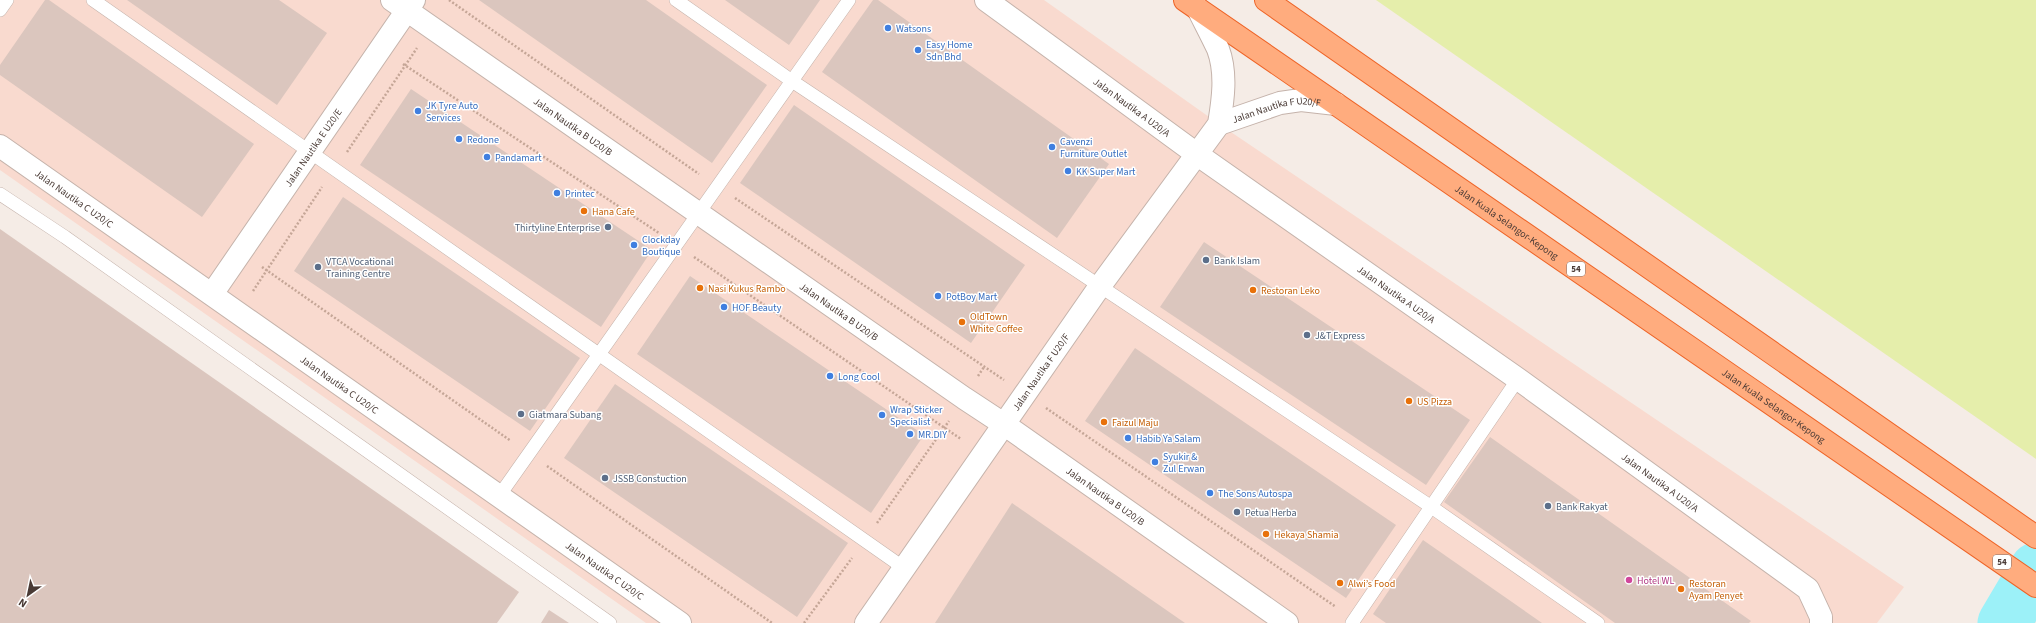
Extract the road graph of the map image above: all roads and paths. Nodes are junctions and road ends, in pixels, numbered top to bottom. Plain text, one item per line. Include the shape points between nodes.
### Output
1 (7, 0) edge
2 (93, 0) edge
3 (449, 0) edge
4 (676, 0) edge
5 (849, 0) edge
6 (986, 0) edge
7 (1266, 0) edge
8 (404, 3) edge
9 (1192, 5) edge
10 (0, 10) edge
11 (792, 81) junction
12 (1336, 104) junction
13 (1219, 124) junction
14 (0, 146) edge
15 (310, 152) junction
16 (1198, 155) junction
17 (717, 187) junction
18 (0, 194) edge
19 (699, 214) junction
20 (242, 253) junction
21 (1100, 286) junction
22 (212, 294) junction
23 (599, 354) junction
24 (984, 367) junction
25 (1518, 379) junction
26 (1026, 394) junction
27 (964, 398) junction
28 (1005, 425) junction
29 (529, 453) junction
30 (499, 496) junction
31 (1430, 506) junction
32 (2036, 537) edge
33 (865, 541) junction
34 (904, 568) junction
35 (2036, 586) edge
36 (1353, 621) edge
37 (610, 623) edge
38 (680, 623) edge
39 (772, 623) edge
40 (804, 623) edge
41 (866, 623) edge
42 (1287, 623) edge
43 (1598, 623) edge
44 (1821, 623) edge

1 - 10 lane
2 - 15 lane
3 - 17 path
4 - 11 lane
5 - 11 lane
6 - 16 street, Jalan Nautika A U20/A
7 - 32 highway
8 - 15 street, Jalan Nautika E U20/E
8 - 19 street, Jalan Nautika B U20/B
9 - 12 highway, Jalan Kuala Selangor-Kepong / 54
9 - 13 street, Jalan Nautika F U20/F via 1218,50 1224,96
11 - 17 lane
11 - 21 lane
12 - 13 street, Jalan Nautika F U20/F via 1301,100 1280,103
12 - 35 highway, Jalan Kuala Selangor-Kepong / 54
13 - 16 street, Jalan Nautika F U20/F
14 - 22 street, Jalan Nautika C U20/C
15 - 20 street, Jalan Nautika E U20/E
15 - 23 lane
16 - 21 street, Jalan Nautika F U20/F
16 - 25 street, Jalan Nautika A U20/A
17 - 19 lane
17 - 24 path
18 - 37 lane via 65,237
19 - 23 lane
19 - 27 street, Jalan Nautika B U20/B
20 - 22 street, Jalan Nautika E U20/E
20 - 29 path
21 - 26 street, Jalan Nautika F U20/F
21 - 31 lane
22 - 30 street, Jalan Nautika C U20/C
23 - 29 lane
23 - 33 lane
24 - 26 path
24 - 27 path
25 - 31 lane
25 - 44 street, Jalan Nautika A U20/A via 1808,589 1821,617
26 - 28 street, Jalan Nautika F U20/F
26 - 36 path
27 - 28 street, Jalan Nautika B U20/B
27 - 33 path
28 - 34 street, Jalan Nautika F U20/F
28 - 42 street, Jalan Nautika B U20/B
29 - 30 lane
29 - 39 path
30 - 38 street, Jalan Nautika C U20/C
31 - 36 lane
31 - 43 lane
33 - 34 lane
33 - 40 path
34 - 41 street, Jalan Nautika F U20/F

